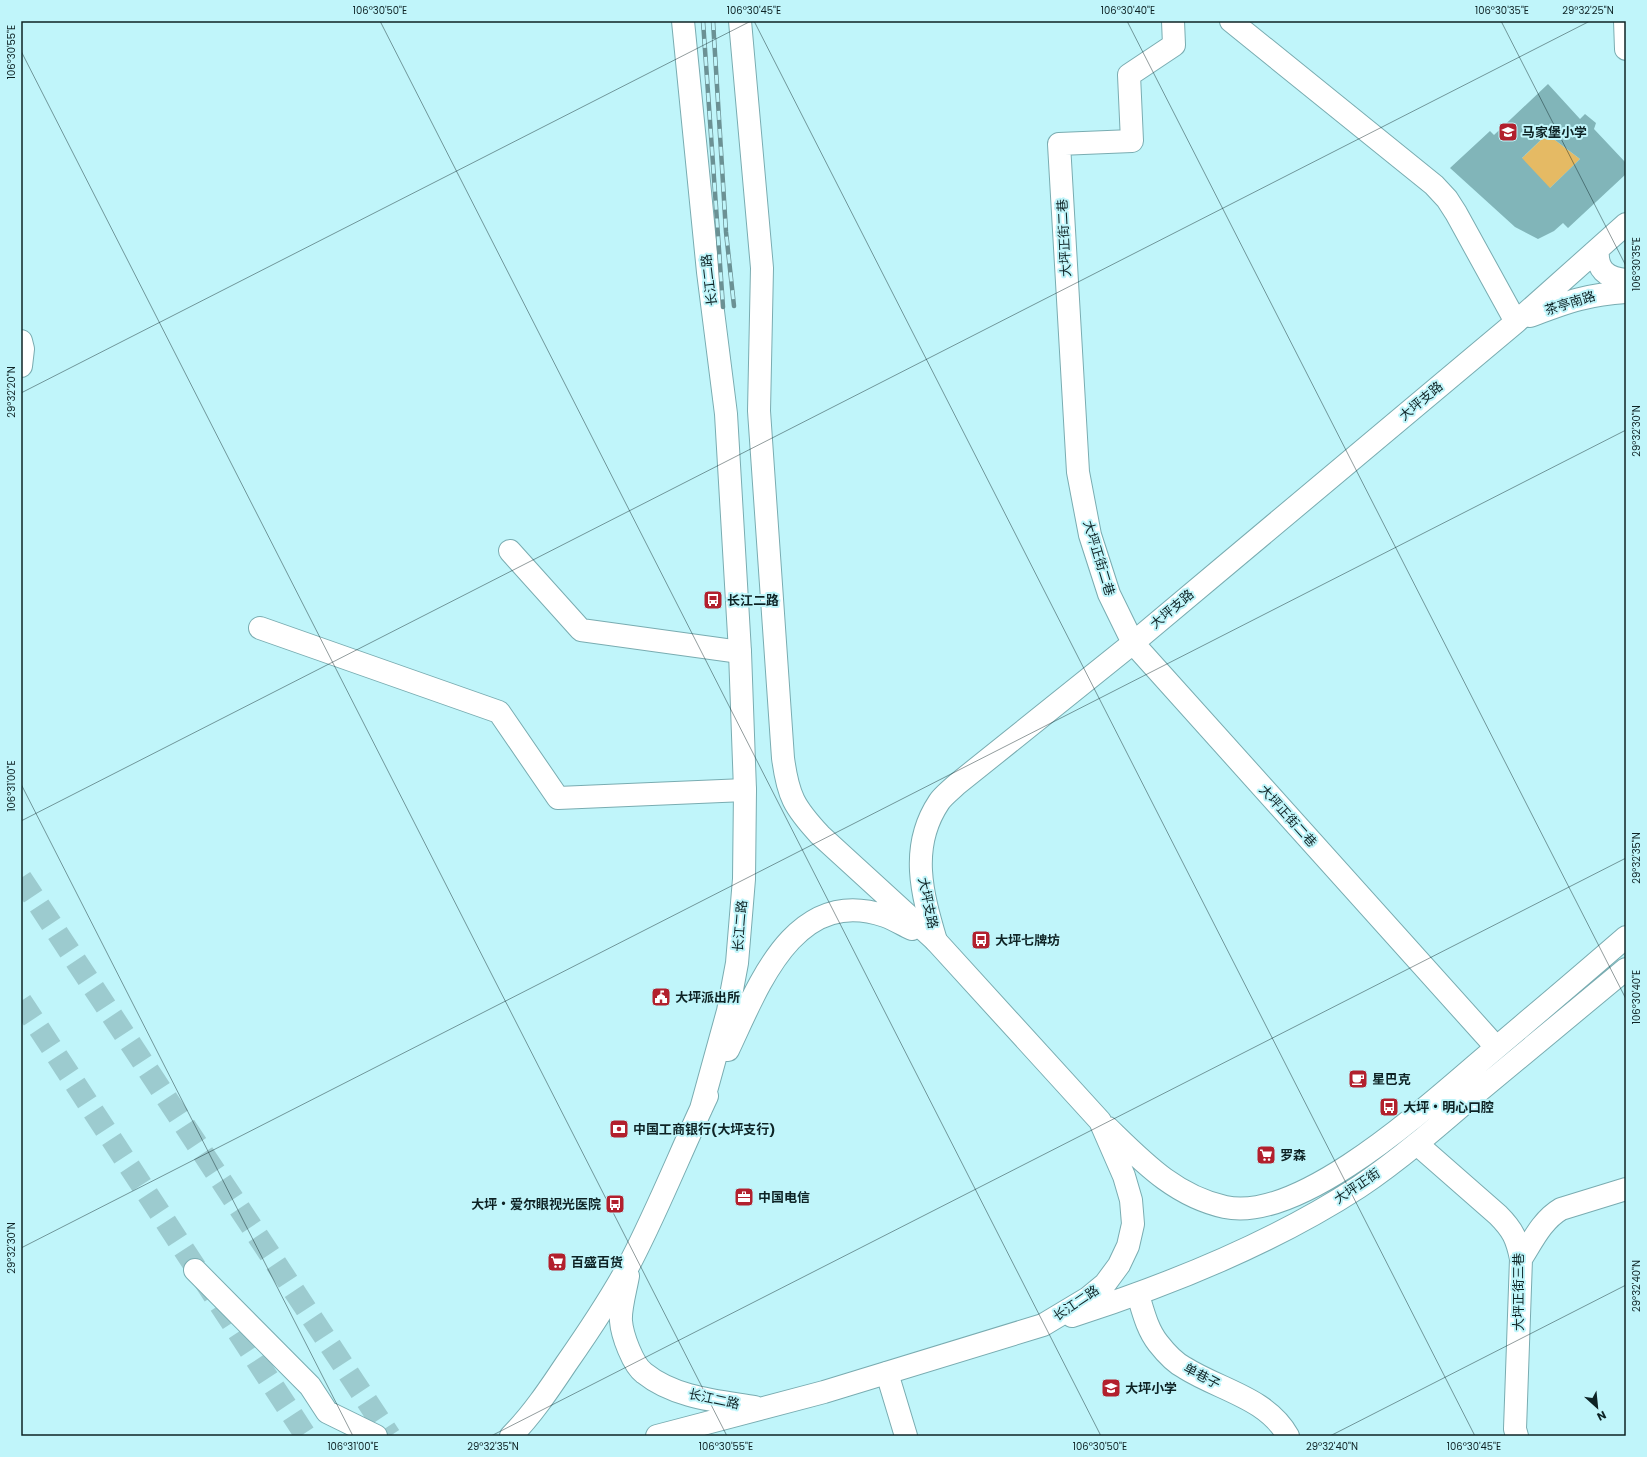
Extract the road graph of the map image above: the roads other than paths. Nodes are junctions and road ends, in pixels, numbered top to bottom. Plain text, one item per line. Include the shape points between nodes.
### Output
1 (683, 21) edge
2 (740, 21) edge
3 (1173, 21) edge
4 (1231, 21) edge
5 (1625, 21) edge
6 (1626, 49) edge
7 (1626, 224) edge
8 (1598, 249) junction
9 (1626, 280) edge
10 (1626, 292) edge
11 (1516, 322) junction
12 (21, 341) edge
13 (21, 366) edge
14 (510, 551) dead end
15 (260, 628) dead end
16 (1133, 643) junction
17 (740, 652) junction
18 (745, 790) junction
19 (1626, 937) edge
20 (936, 941) junction
21 (1626, 969) edge
22 (1496, 1047) junction
23 (700, 1109) junction
24 (1100, 1121) junction
25 (1417, 1144) junction
26 (1626, 1189) edge
27 (1521, 1259) junction
28 (630, 1262) junction
29 (195, 1270) dead end
30 (1138, 1295) junction
31 (1043, 1325) junction
32 (886, 1373) junction
33 (761, 1408) junction
34 (376, 1436) edge
35 (511, 1436) edge
36 (657, 1436) edge
37 (906, 1436) edge
38 (1288, 1436) edge
39 (1517, 1436) edge

1 - 17 main road, 长江二路 via 708,272 726,414
2 - 20 main road, 长江二路 via 762,268 759,411 786,781 793,802 820,835
3 - 16 main road, 大坪正街二巷 via 1174,45 1129,75 1132,141 1059,144 1078,472 1090,535 1109,594
4 - 11 main road via 1434,185 1456,213
5 - 6 main road
7 - 8 main road, 大坪支路
8 - 9 main road via 1600,267 1614,278
8 - 11 main road, 大坪支路
10 - 11 main road, 茶亭南路 via 1585,297
11 - 16 main road, 大坪支路
12 - 13 main road
14 - 17 main road via 581,630
15 - 18 main road via 499,712 558,798
16 - 20 main road, 大坪支路 via 956,785 940,801 929,820 922,843 920,863 925,902
16 - 22 main road, 大坪正街二巷
17 - 18 main road, 长江二路
18 - 23 main road, 长江二路 via 744,880 737,963 728,1011
19 - 22 main road, 大坪正街
20 - 23 main road, 长江二路 via 886,916 868,912 851,910 831,914 812,922 779,952 762,977
20 - 24 main road, 长江二路
21 - 25 main road, 大坪正街
22 - 24 main road, 大坪正街 via 1402,1127 1367,1152 1329,1178 1272,1205 1249,1209 1226,1208 1184,1192 1149,1168
23 - 28 main road, 长江二路 via 679,1161
24 - 31 main road, 长江二路 via 1124,1176 1130,1200 1133,1224 1128,1246 1119,1266 1105,1284 1088,1298
25 - 27 main road, 大坪正街三巷 via 1510,1228 1518,1242
25 - 30 main road, 大坪正街 via 1359,1186 1314,1214 1224,1259
26 - 27 main road via 1554,1213 1546,1219
27 - 39 main road, 大坪正街三巷 via 1515,1429
28 - 33 main road, 长江二路 via 621,1321 627,1348 643,1373 666,1386 693,1396
28 - 35 main road, 长江二路 via 588,1333
29 - 34 main road via 310,1386 327,1412
30 - 31 main road, 大坪正街
30 - 38 main road, 单巷子 via 1151,1332 1170,1356 1183,1368 1262,1407 1278,1420
31 - 32 main road, 长江二路
32 - 33 main road, 长江二路
32 - 37 main road
33 - 36 main road, 长江二路

